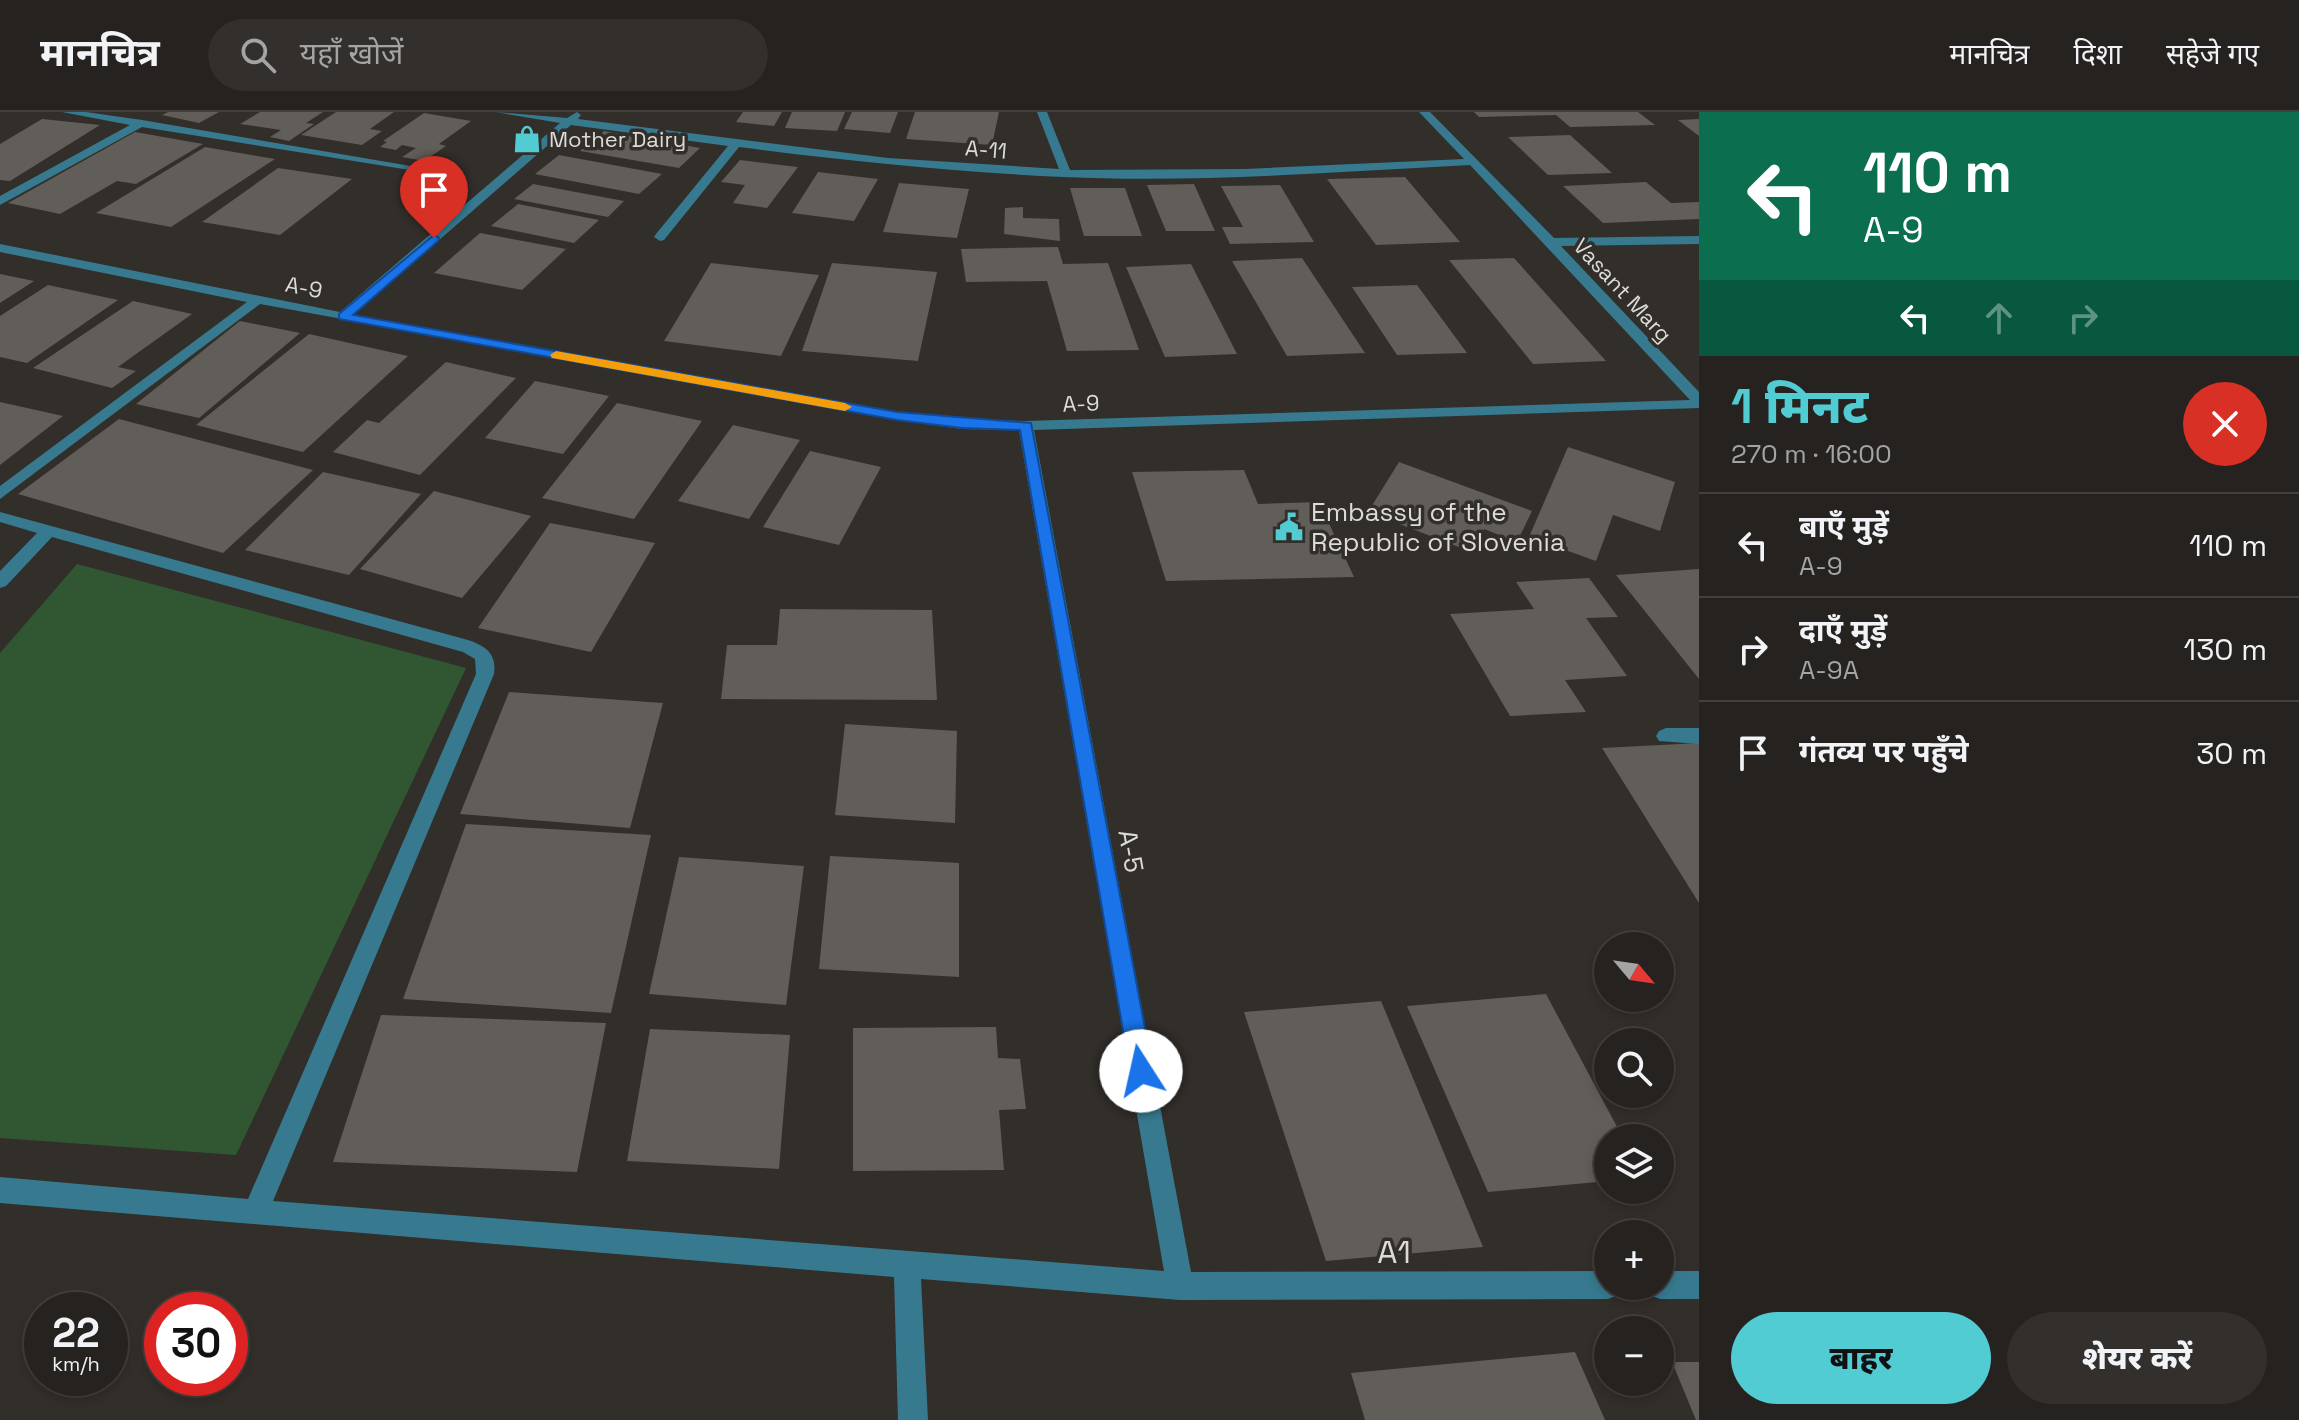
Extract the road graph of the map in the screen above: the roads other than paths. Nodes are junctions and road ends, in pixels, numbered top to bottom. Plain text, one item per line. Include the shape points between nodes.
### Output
1 (67, 112) edge
2 (500, 112) edge
3 (1042, 112) edge
4 (1424, 112) edge
5 (575, 116) edge
6 (142, 123) junction
7 (737, 142) junction
8 (1471, 162) junction
9 (416, 168) dead end
10 (1066, 174) junction
11 (0, 201) edge
12 (660, 237) dead end
13 (1699, 240) edge
14 (1551, 242) junction
15 (0, 248) edge
16 (257, 300) junction
17 (343, 317) junction
18 (1699, 403) edge
19 (1026, 426) junction
20 (0, 494) edge
21 (0, 517) edge
22 (49, 530) junction
23 (0, 582) edge
24 (1666, 736) dead end
25 (1699, 736) edge
26 (0, 1190) edge
27 (255, 1213) junction
28 (907, 1264) junction
29 (1594, 1285) edge
30 (1674, 1285) edge
31 (1699, 1285) edge
32 (1180, 1286) junction
33 (913, 1420) edge

1 - 6 street
2 - 5 street, A-11
3 - 10 street
4 - 8 street, Vasant Marg
5 - 7 street, A-11
5 - 17 street
6 - 9 street
6 - 11 street
7 - 10 street, A-11
7 - 12 street
8 - 10 street, A-11
8 - 14 street, Vasant Marg
13 - 14 street, Vasant Marg
14 - 18 street, Vasant Marg
15 - 16 street, A-9
16 - 17 street, A-9
16 - 20 street
17 - 19 street, A-9 via 897,416
18 - 19 street, A-9
19 - 32 street, A-5
21 - 22 street
22 - 23 street
22 - 27 street via 468,647 488,661
24 - 25 street
26 - 27 street, A1
27 - 28 street, A1
28 - 32 street, A1
28 - 33 street
29 - 32 street, A1
30 - 31 street

